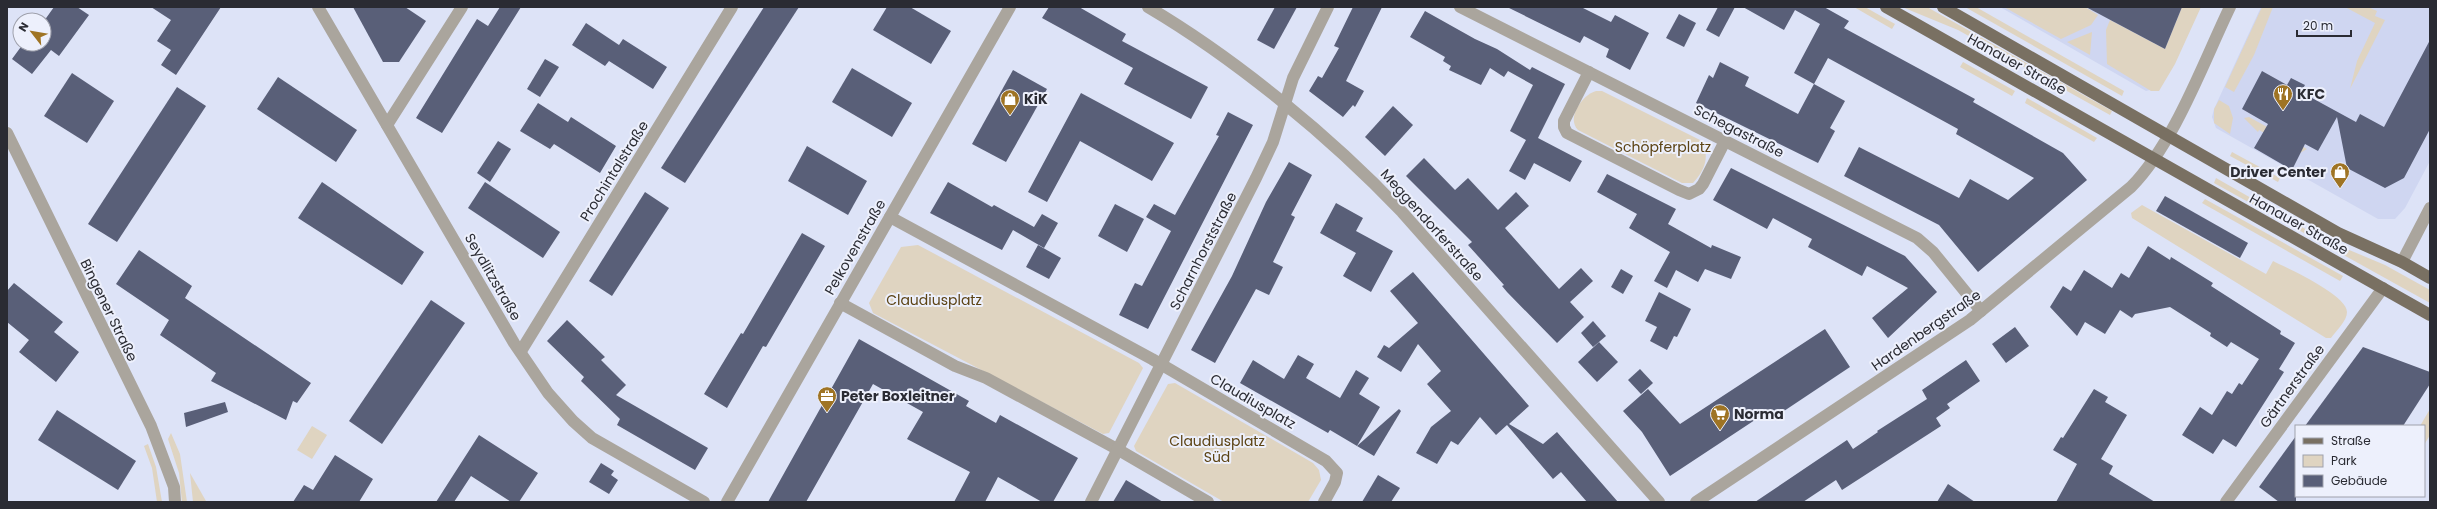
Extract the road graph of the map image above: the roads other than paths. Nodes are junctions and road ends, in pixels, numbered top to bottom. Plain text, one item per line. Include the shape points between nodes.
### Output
1 (318, 7) edge
2 (462, 7) edge
3 (732, 7) edge
4 (1010, 7) edge
5 (1148, 7) edge
6 (1328, 7) edge
7 (1460, 7) edge
8 (1886, 7) edge
9 (1944, 7) edge
10 (2230, 7) edge
11 (1589, 72) junction
12 (1284, 105) junction
13 (387, 125) junction
14 (7, 133) edge
15 (2168, 135) junction
16 (1725, 141) junction
17 (2154, 159) junction
18 (2430, 208) edge
19 (890, 217) junction
20 (2402, 262) junction
21 (2430, 278) edge
22 (2382, 288) junction
23 (840, 303) junction
24 (1982, 311) junction
25 (2430, 315) edge
26 (521, 351) junction
27 (1161, 364) junction
28 (1117, 449) junction
29 (175, 502) edge
30 (704, 502) edge
31 (726, 502) edge
32 (1090, 502) edge
33 (1208, 502) edge
34 (1324, 502) edge
35 (1659, 502) edge
36 (1696, 502) edge
37 (2226, 502) edge

1 - 13 street, Seydlitzstraße
2 - 13 street
3 - 26 street, Prochintalstraße
4 - 19 street, Pelkovenstraße
5 - 12 street, Meggendorferstraße via 1231,63
6 - 12 street, Scharnhorststraße via 1293,78
7 - 11 street, Schegastraße
8 - 17 main road, Hanauer Straße
9 - 15 main road, Hanauer Straße
10 - 15 street
11 - 16 street, Schegastraße
11 - 16 street via 1566,115 1564,127 1574,137 1630,166 1689,194 1703,184
12 - 27 street, Scharnhorststraße via 1273,142 1256,178
12 - 35 street, Meggendorferstraße via 1360,169 1394,203
13 - 26 street, Seydlitzstraße
14 - 29 street, Bingener Straße via 151,426 174,487
15 - 17 street
15 - 20 main road, Hanauer Straße via 2338,232
16 - 24 street, Schegastraße via 1922,241
17 - 22 main road, Hanauer Straße
17 - 24 street, Hardenbergstraße via 2142,176 2127,190
18 - 20 street
19 - 23 street, Pelkovenstraße
19 - 27 street, Claudiusplatz
20 - 21 main road, Hanauer Straße
22 - 25 main road, Hanauer Straße
22 - 37 street, Gärtnerstraße
23 - 28 street via 955,366 986,378
23 - 31 street, Pelkovenstraße
24 - 36 street, Hardenbergstraße
26 - 30 street, Seydlitzstraße via 548,393 592,438
27 - 28 street, Scharnhorststraße
27 - 34 street, Claudiusplatz via 1331,464 1337,473
28 - 32 street, Scharnhorststraße
28 - 33 street

